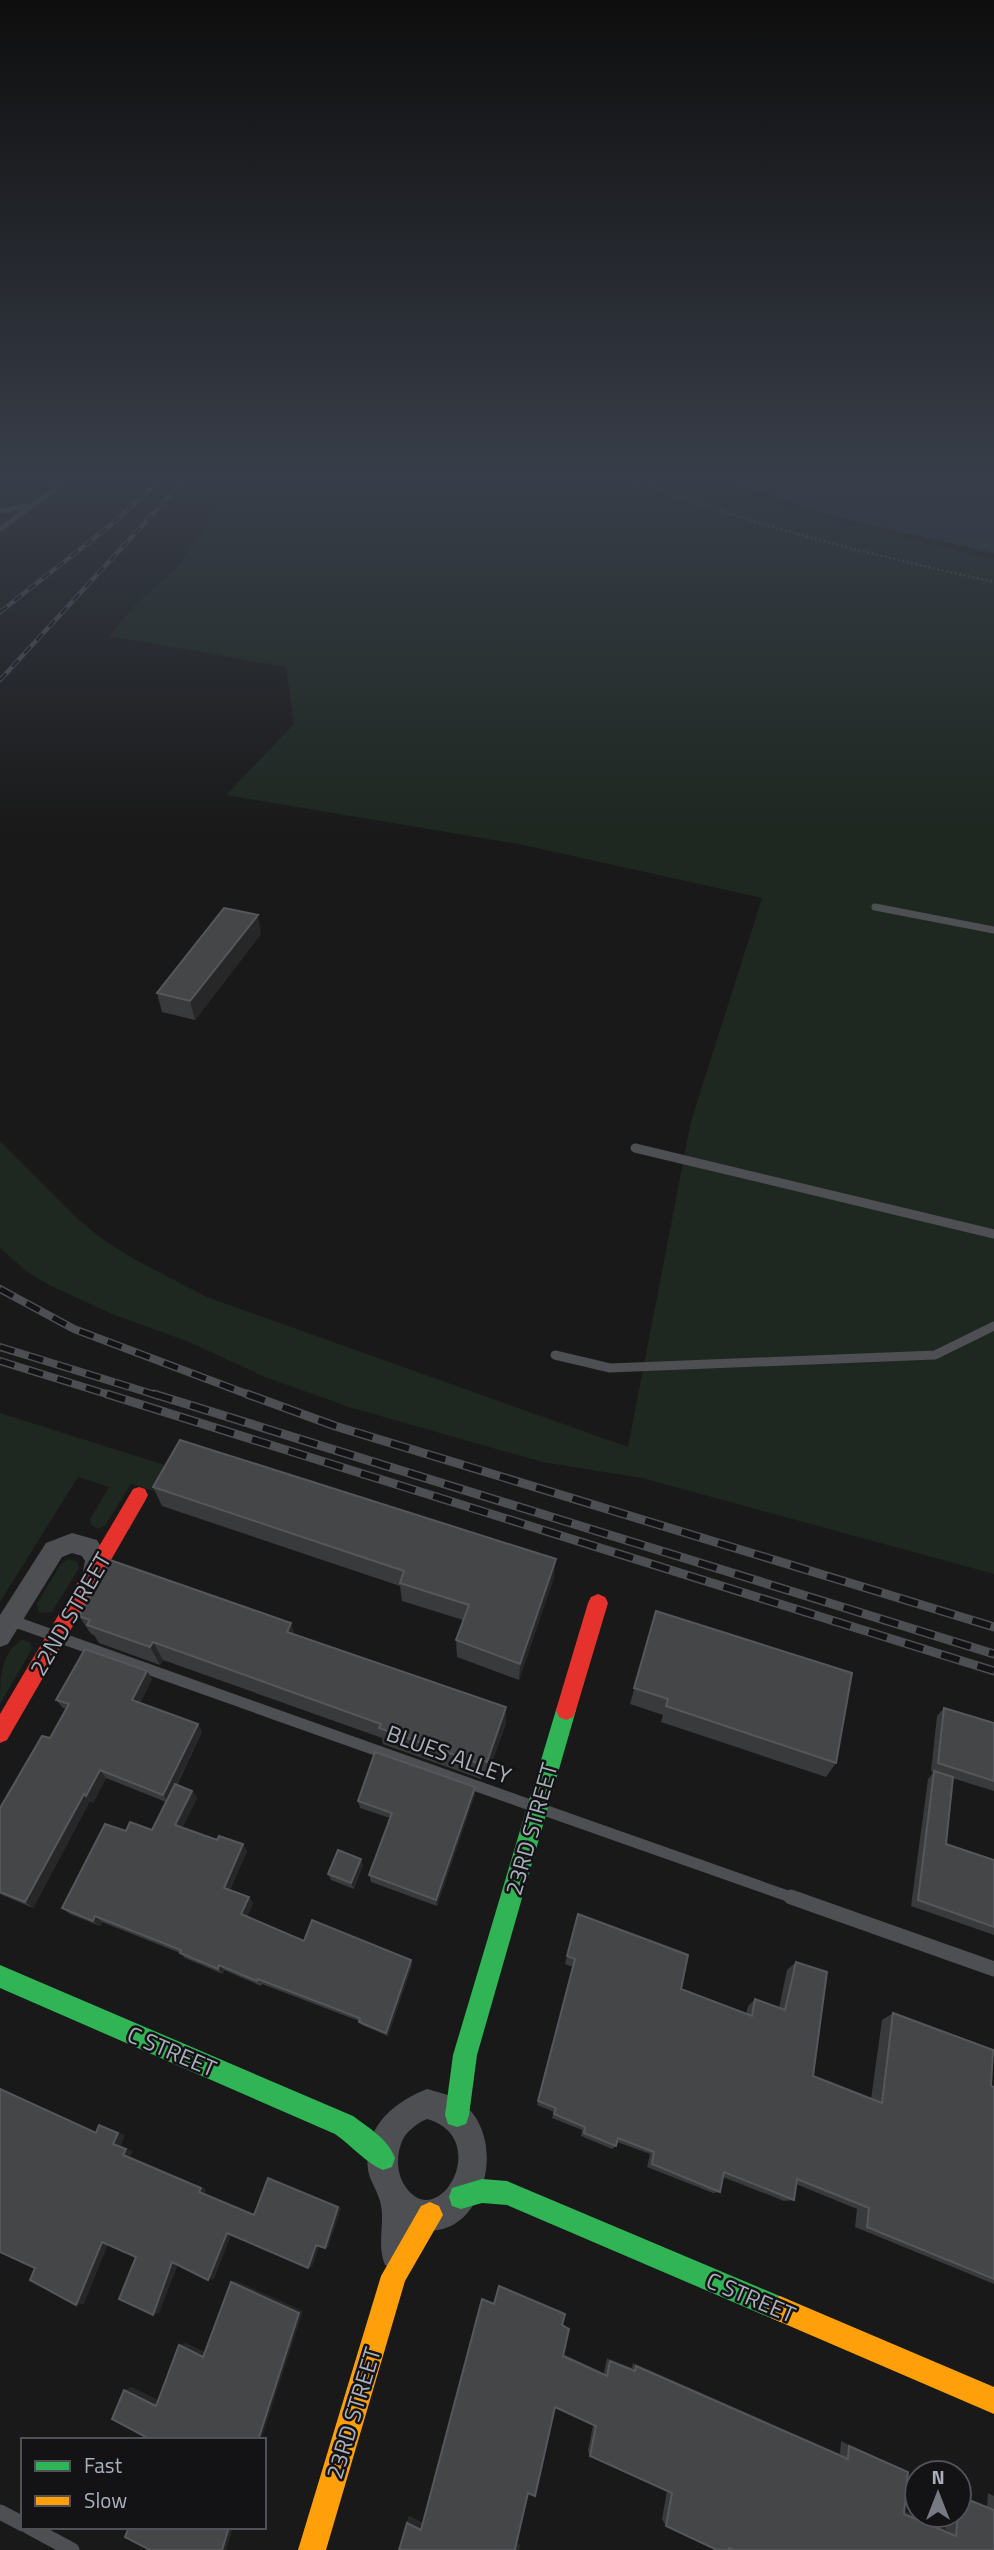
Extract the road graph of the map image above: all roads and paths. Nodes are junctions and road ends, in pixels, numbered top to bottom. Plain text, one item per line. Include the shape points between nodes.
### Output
1 (875, 907) dead end
2 (994, 930) edge
3 (635, 1148) dead end
4 (994, 1234) edge
5 (994, 1326) edge
6 (555, 1355) dead end
7 (139, 1495) dead end
8 (92, 1575) junction
9 (598, 1603) dead end
10 (5, 1628) edge
11 (56, 1638) junction
12 (0, 1733) edge
13 (537, 1808) junction
14 (994, 1969) edge
15 (0, 1976) edge
16 (465, 2055) junction
17 (428, 2104) junction
18 (457, 2115) junction
19 (396, 2123) junction
20 (344, 2125) junction
21 (474, 2152) junction
22 (383, 2158) junction
23 (507, 2193) junction
24 (461, 2197) junction
25 (396, 2199) junction
26 (430, 2215) junction
27 (394, 2276) junction
28 (994, 2401) edge
29 (0, 2512) edge
30 (21, 2523) edge
31 (33, 2529) edge
32 (72, 2550) edge
33 (312, 2550) edge

1 - 2 lane
3 - 4 lane
5 - 6 lane via 935,1355 610,1368
7 - 8 street, 22ND STREET
8 - 10 street via 97,1559 89,1547 63,1545 47,1558
8 - 11 street, 22ND STREET
9 - 13 street, 23RD STREET
10 - 11 lane, BLUES ALLEY
11 - 12 street, 22ND STREET
11 - 13 lane, BLUES ALLEY
13 - 14 lane, BLUES ALLEY
13 - 16 street, 23RD STREET
15 - 20 street, C STREET
16 - 17 street, 23RD STREET via 449,2082
16 - 18 street, 23RD STREET
17 - 18 street
17 - 19 street via 405,2113
18 - 21 street
19 - 20 street, C STREET
19 - 22 street
20 - 22 street, C STREET
21 - 23 street, C STREET via 490,2178
21 - 24 street via 471,2176
22 - 25 street via 388,2187
23 - 24 street, C STREET via 482,2191
23 - 28 street, C STREET
24 - 26 street via 442,2213
25 - 26 street via 405,2209
25 - 27 street, 23RD STREET
26 - 27 street, 23RD STREET
27 - 33 street, 23RD STREET
29 - 30 lane
31 - 32 lane

